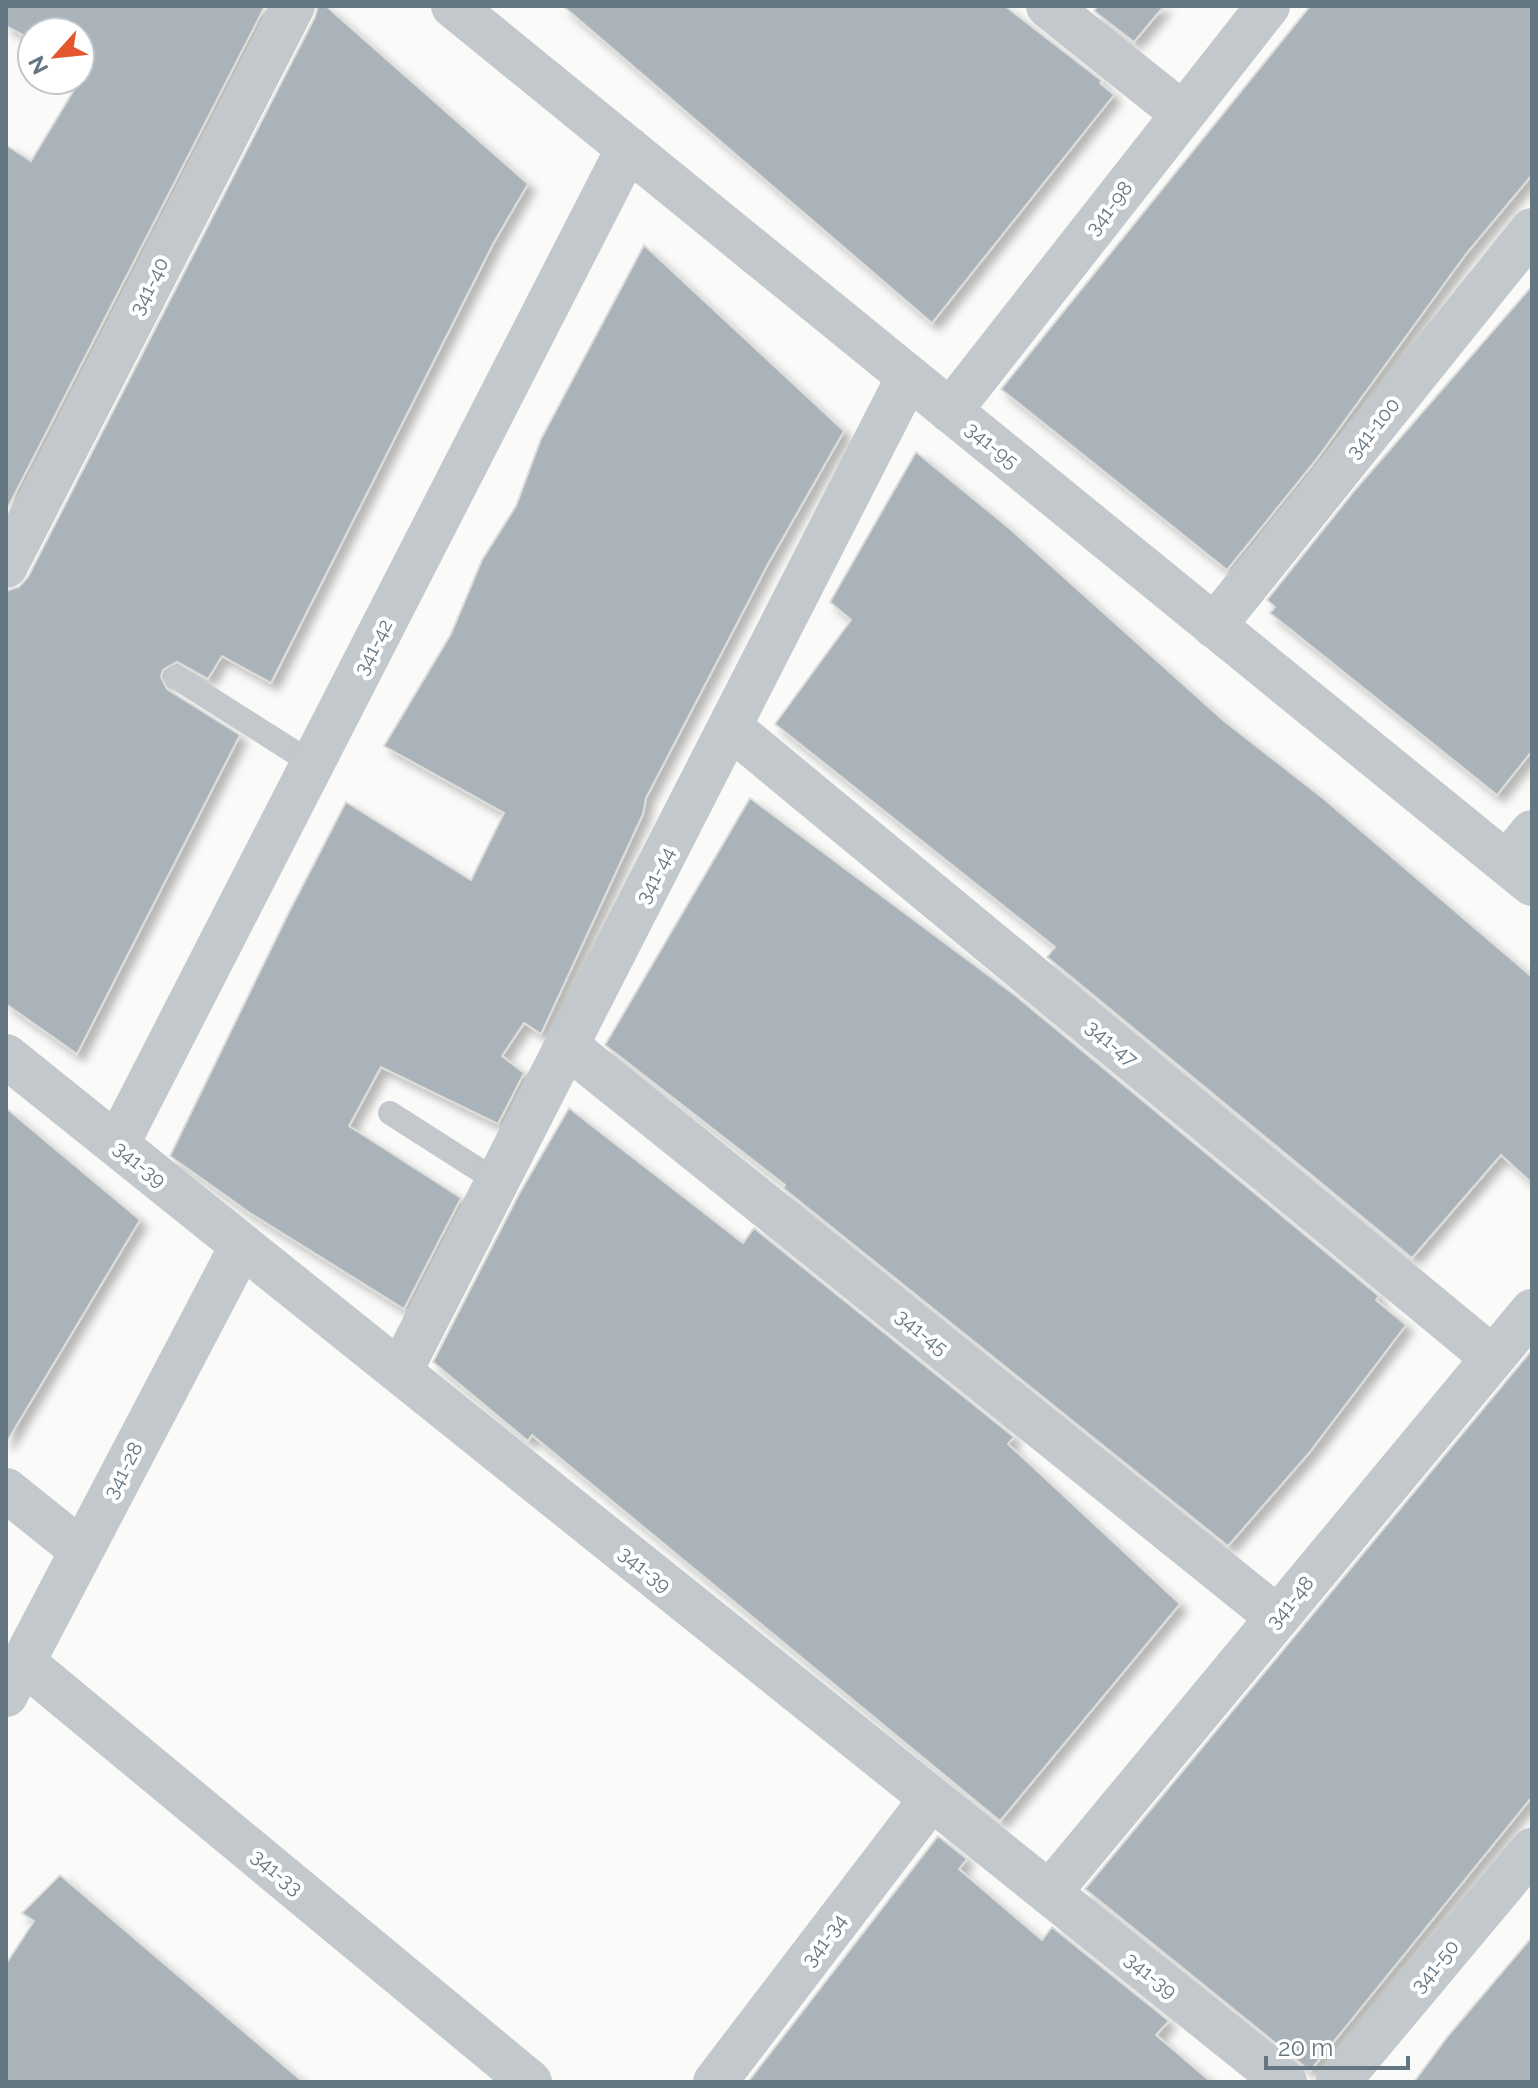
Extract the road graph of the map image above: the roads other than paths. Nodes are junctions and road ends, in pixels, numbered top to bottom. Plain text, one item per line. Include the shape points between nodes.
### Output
1 (293, 6) edge
2 (453, 6) edge
3 (1048, 6) edge
4 (1268, 6) edge
5 (1183, 114) junction
6 (628, 148) junction
7 (1532, 230) edge
8 (908, 377) junction
9 (950, 411) junction
10 (6, 566) edge
11 (1214, 626) junction
12 (176, 677) dead end
13 (731, 728) junction
14 (313, 764) junction
15 (1524, 860) edge
16 (567, 1046) junction
17 (6, 1056) edge
18 (390, 1113) dead end
19 (117, 1145) junction
20 (498, 1182) junction
21 (242, 1245) junction
22 (1532, 1311) edge
23 (1493, 1358) junction
24 (400, 1372) junction
25 (6, 1490) edge
26 (81, 1550) junction
27 (1277, 1617) junction
28 (15, 1679) edge
29 (931, 1799) junction
30 (1532, 1850) edge
31 (1049, 1893) junction
32 (720, 2080) edge
33 (530, 2082) edge
34 (1285, 2082) edge
35 (1338, 2082) edge

1 - 10 street, 341-40
2 - 6 street, 341-95
3 - 5 street
4 - 5 street, 341-98
5 - 9 street, 341-98
6 - 8 street, 341-95
6 - 14 street, 341-42
7 - 11 street, 341-100
8 - 9 street, 341-95
8 - 13 street, 341-44
9 - 11 street, 341-95
11 - 15 street, 341-95
12 - 14 lane
13 - 16 street, 341-44
13 - 23 street, 341-47
14 - 19 street, 341-42
16 - 20 street, 341-44
16 - 27 street, 341-45
17 - 19 street, 341-39
18 - 20 lane
19 - 21 street, 341-39
20 - 24 street, 341-44
21 - 24 street, 341-39
21 - 26 street, 341-28
22 - 23 street, 341-48
23 - 27 street, 341-48
24 - 29 street, 341-39
25 - 26 street
26 - 28 street, 341-28
27 - 31 street, 341-48
28 - 33 street, 341-33
29 - 31 street, 341-39
29 - 32 street, 341-34
30 - 35 street, 341-50
31 - 34 street, 341-39

